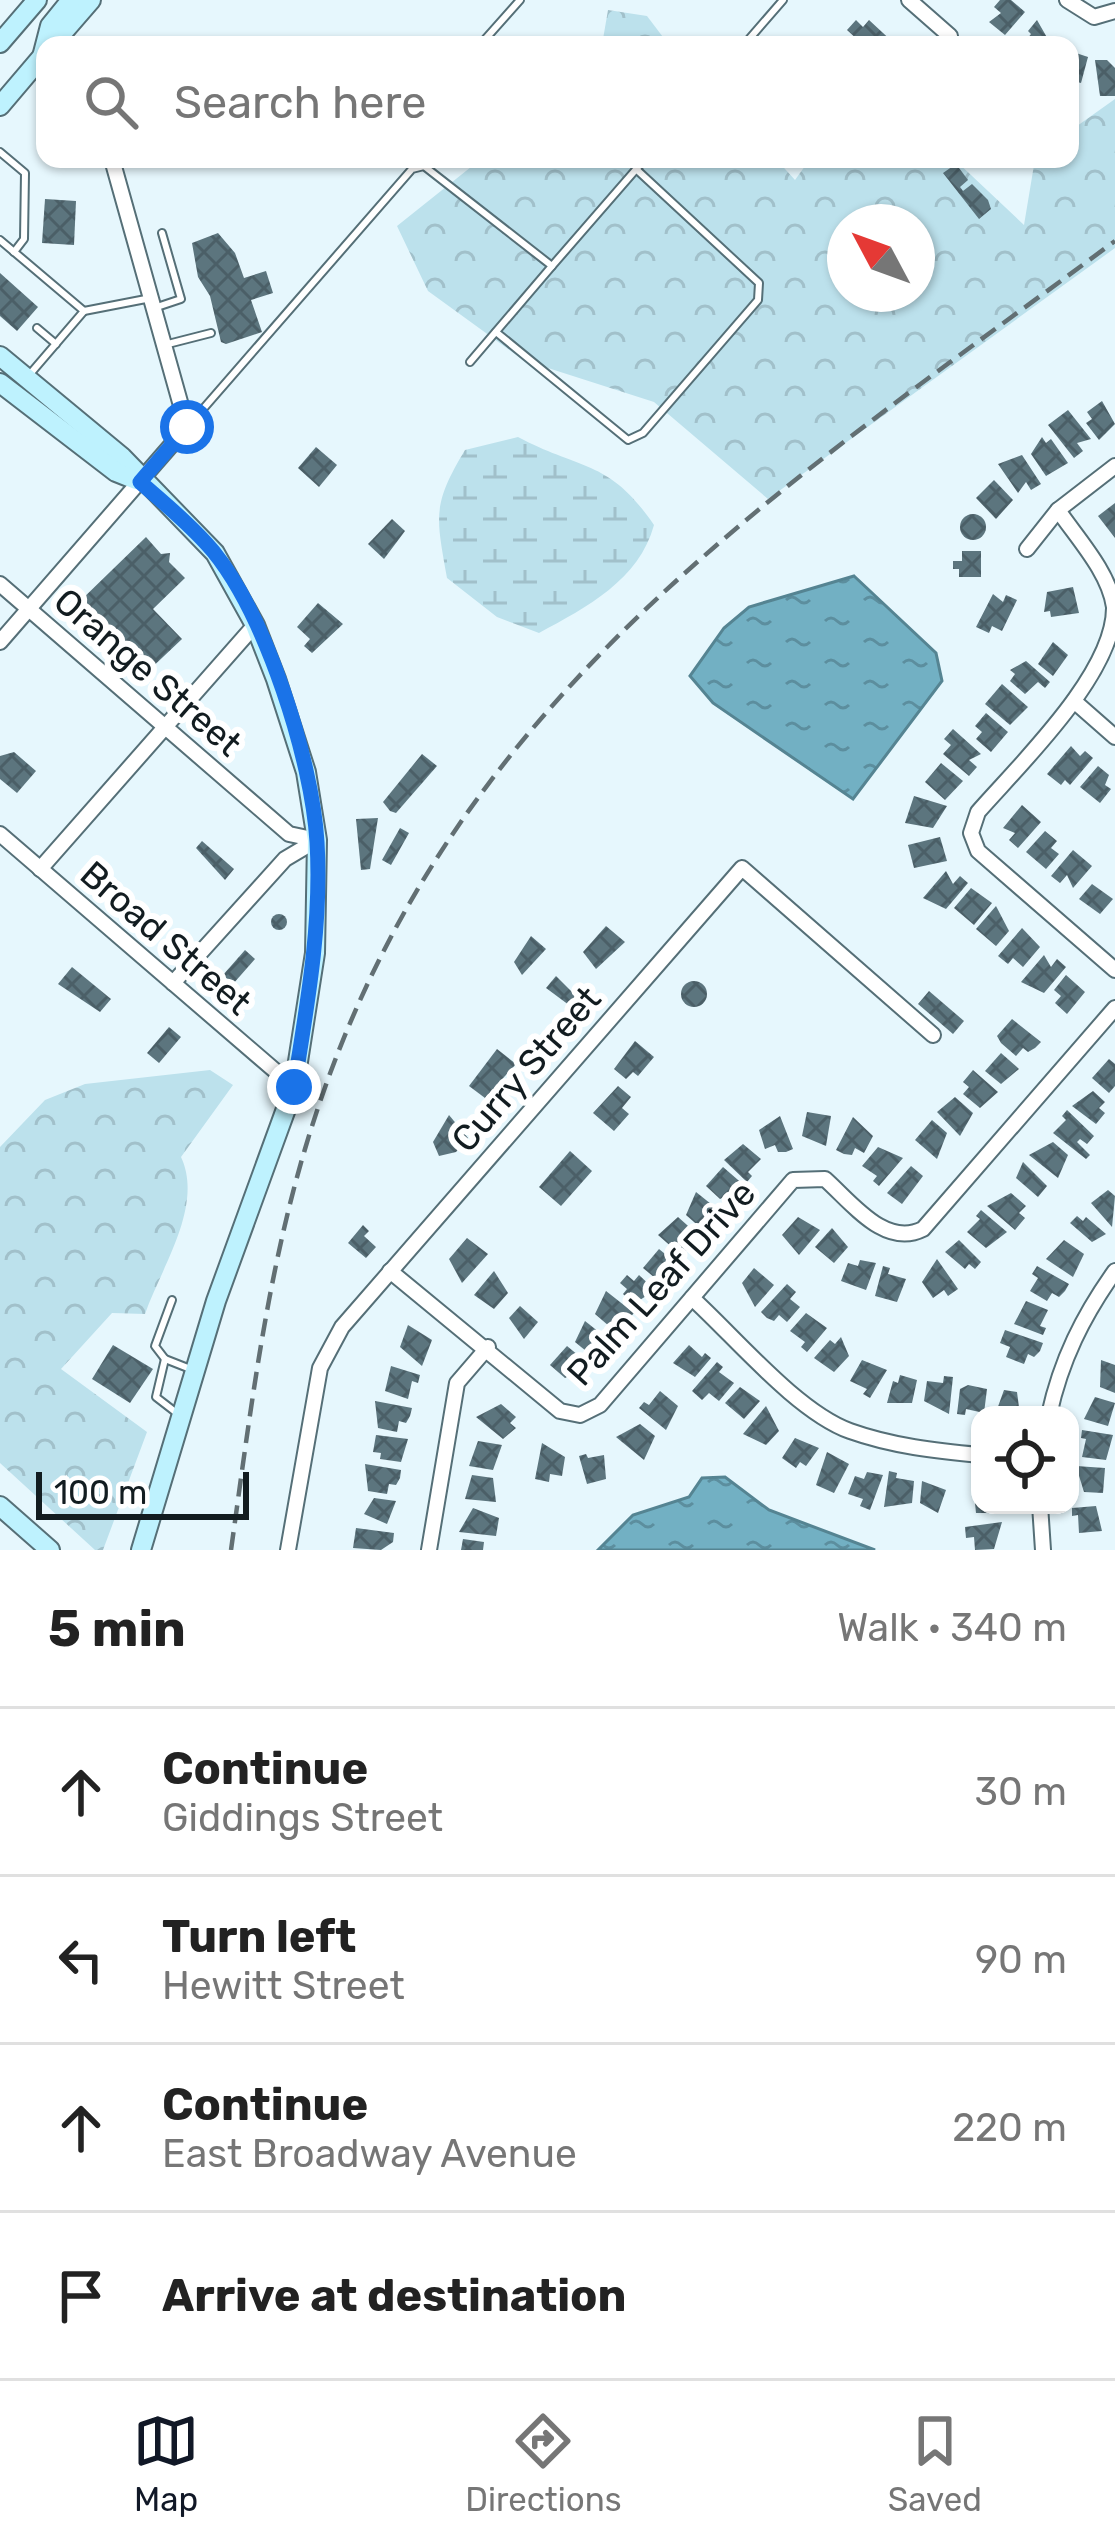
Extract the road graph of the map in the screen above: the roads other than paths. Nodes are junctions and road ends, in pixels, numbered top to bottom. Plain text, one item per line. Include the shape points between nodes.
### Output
1 (37, 0) edge
2 (71, 0) edge
3 (92, 0) edge
4 (520, 0) edge
5 (783, 0) edge
6 (909, 0) edge
7 (1066, 0) edge
8 (1115, 10) edge
9 (2, 36) edge
10 (48, 36) edge
11 (60, 36) edge
12 (488, 36) edge
13 (751, 36) edge
14 (950, 36) dead end
15 (36, 64) edge
16 (0, 106) edge
17 (2, 158) edge
18 (114, 168) edge
19 (636, 169) joint
20 (162, 233) dead end
21 (0, 240) edge
22 (14, 252) junction
23 (552, 266) junction
24 (152, 303) junction
25 (83, 311) junction
26 (37, 328) dead end
27 (496, 332) junction
28 (211, 333) dead end
29 (56, 344) junction
30 (164, 345) junction
31 (0, 356) edge
32 (470, 362) dead end
33 (27, 377) junction
34 (0, 383) edge
35 (187, 427) junction
36 (1115, 466) edge
37 (140, 482) junction
38 (1058, 510) junction
39 (1027, 549) dead end
40 (0, 584) edge
41 (27, 608) junction
42 (255, 625) junction
43 (0, 642) edge
44 (1073, 701) junction
45 (163, 726) junction
46 (1115, 737) edge
47 (0, 834) edge
48 (317, 840) junction
49 (40, 869) junction
50 (1115, 970) edge
51 (173, 983) junction
52 (1115, 1008) edge
53 (932, 1035) dead end
54 (294, 1087) junction
55 (390, 1270) junction
56 (1115, 1271) edge
57 (692, 1298) junction
58 (172, 1300) dead end
59 (488, 1347) junction
60 (165, 1359) junction
61 (197, 1371) junction
62 (1051, 1406) edge
63 (184, 1417) junction
64 (971, 1454) edge
65 (0, 1505) edge
66 (1041, 1514) edge
67 (50, 1550) edge
68 (141, 1550) edge
69 (288, 1550) edge
70 (428, 1550) edge
71 (1043, 1550) edge

1 - 9 main road
2 - 10 main road
3 - 11 main road
4 - 12 lane
5 - 13 lane
6 - 14 street
7 - 8 street via 1094,17
15 - 16 main road
17 - 22 lane via 26,173 24,239
18 - 24 street
19 - 23 lane
19 - 27 lane via 759,283 758,300 643,433 628,440
20 - 24 lane via 181,299
21 - 22 lane
22 - 25 lane
23 - 27 lane
23 - 35 lane via 435,169 412,169
24 - 25 lane
24 - 30 street
25 - 29 lane
26 - 29 lane
27 - 32 lane
28 - 30 lane
29 - 33 lane
30 - 35 street
31 - 33 main road
33 - 37 main road via 122,457
34 - 37 main road
35 - 37 street
36 - 38 street
37 - 41 street
37 - 42 main road via 214,553
38 - 39 street
38 - 44 street via 1114,607 1099,670
40 - 41 street, Orange Street
41 - 43 street
41 - 45 street, Orange Street
42 - 45 street
42 - 48 main road via 306,772
44 - 46 street
44 - 50 street via 978,812 971,833 978,851
45 - 48 street, Orange Street via 289,834
45 - 49 street
47 - 49 street, Broad Street
48 - 51 street via 285,859
48 - 54 main road via 315,953
49 - 51 street, Broad Street
51 - 54 street, Broad Street
52 - 57 street, Palm Leaf Drive via 923,1229 908,1237 888,1233 825,1179 808,1175 793,1180
53 - 55 street, Curry Street via 742,868
54 - 61 main road
55 - 59 street, Palm Leaf Drive
55 - 69 street, Curry Street via 320,1368
56 - 62 street via 1083,1317
57 - 59 street, Palm Leaf Drive via 600,1405 580,1415 560,1411
57 - 64 street via 814,1411 847,1430
58 - 60 lane via 155,1346
59 - 70 street via 457,1383
60 - 61 lane
60 - 63 lane via 158,1404
61 - 63 main road
63 - 68 main road
65 - 67 main road
66 - 71 street

